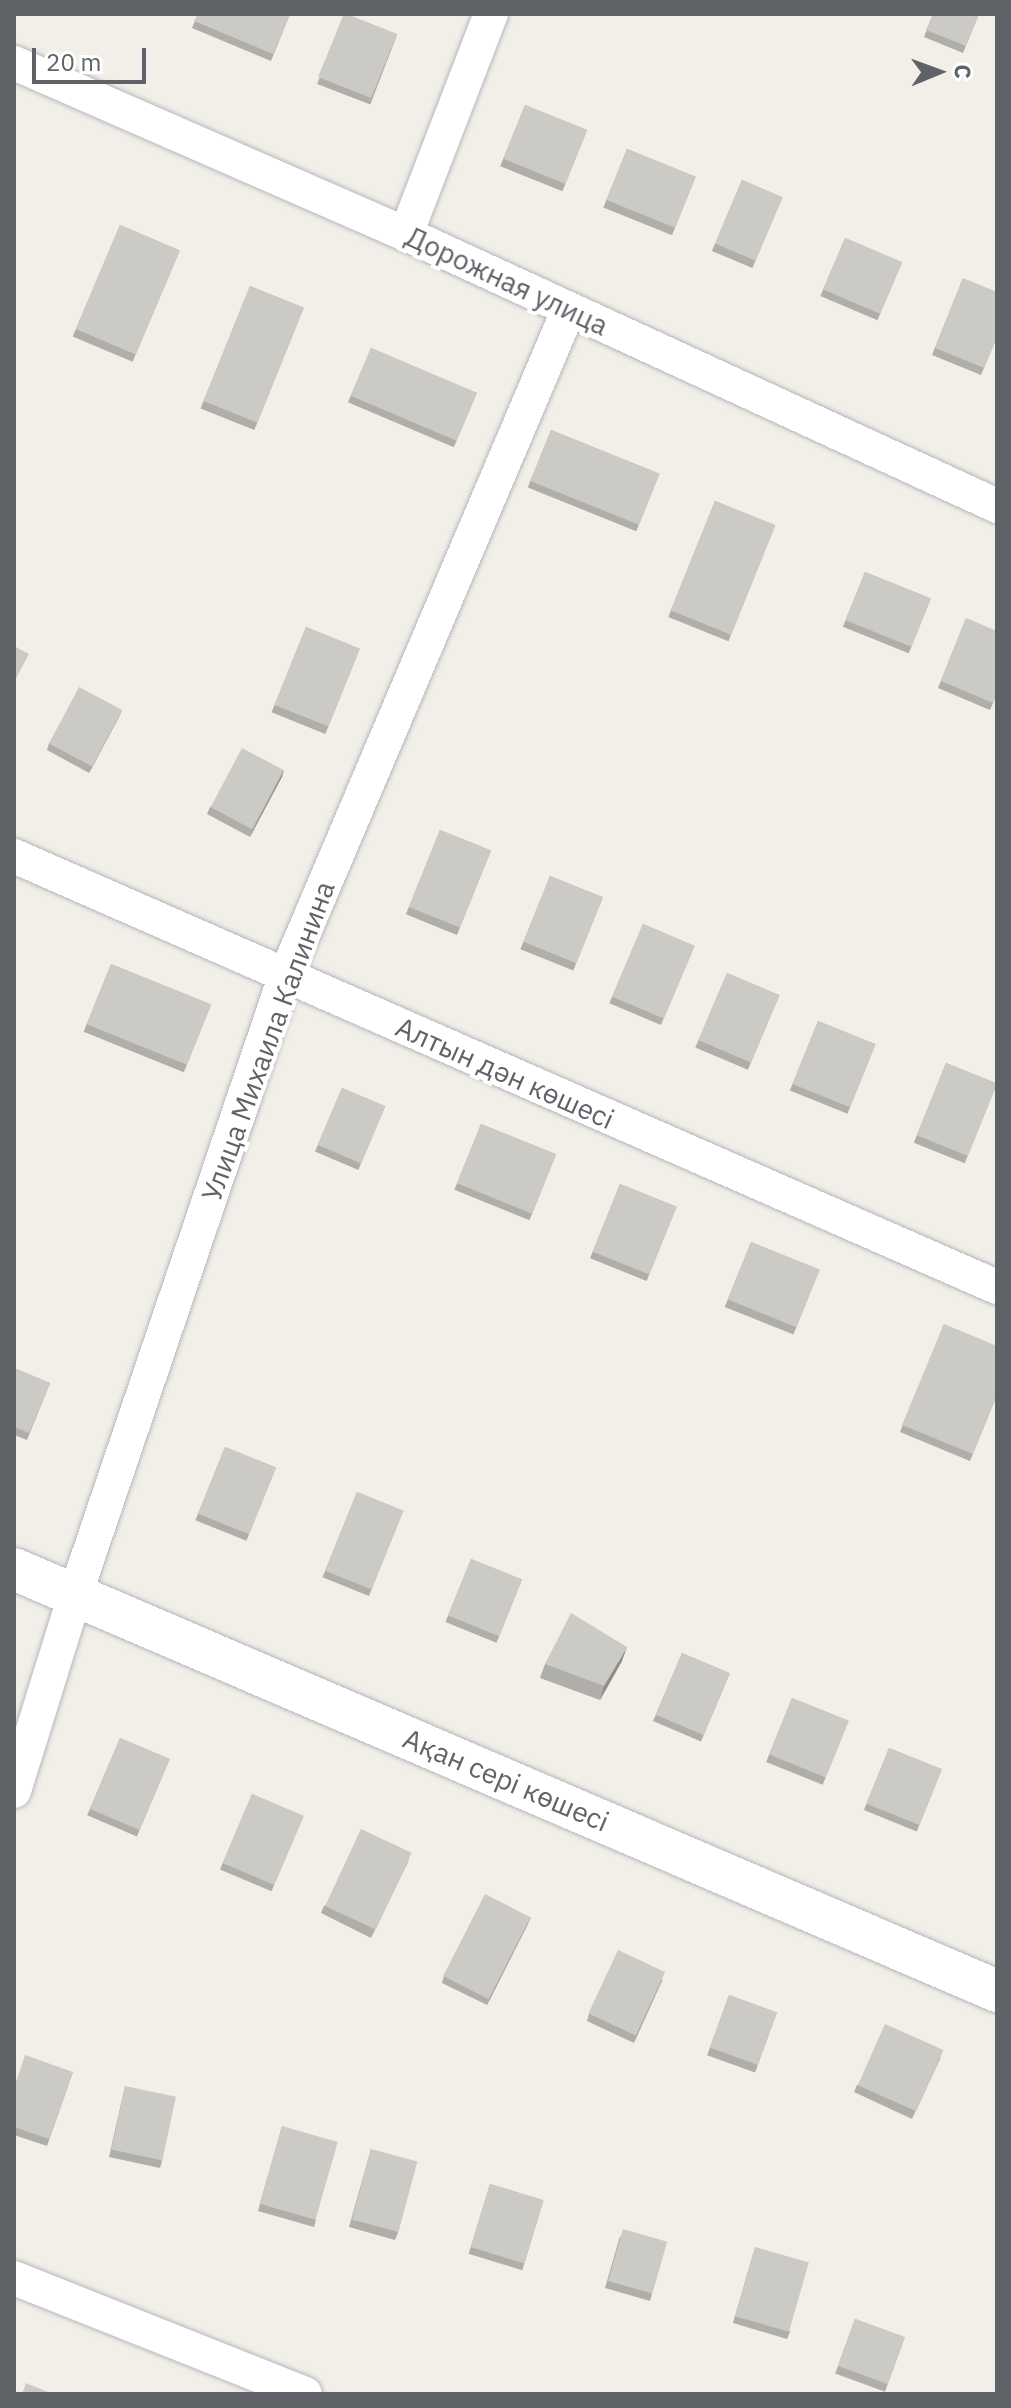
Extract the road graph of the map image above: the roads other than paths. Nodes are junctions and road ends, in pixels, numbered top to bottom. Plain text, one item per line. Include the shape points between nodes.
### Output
1 (491, 14) edge
2 (14, 63) edge
3 (406, 234) junction
4 (569, 309) junction
5 (997, 506) edge
6 (14, 856) edge
7 (285, 977) junction
8 (997, 1287) edge
9 (14, 1569) edge
10 (75, 1595) junction
11 (14, 1791) edge
12 (997, 1991) edge
13 (14, 2278) edge
14 (305, 2394) edge

1 - 3 street
2 - 3 street, Дорожная улица
3 - 4 street, Дорожная улица
4 - 5 street, Дорожная улица
4 - 7 street, Улица Михаила Калинина
6 - 7 street, Алтын дән көшесі
7 - 8 street, Алтын дән көшесі
7 - 10 street, Улица Михаила Калинина
9 - 10 street, Ақан сері көшесі
10 - 11 street, Улица Михаила Калинина
10 - 12 street, Ақан сері көшесі
13 - 14 street

